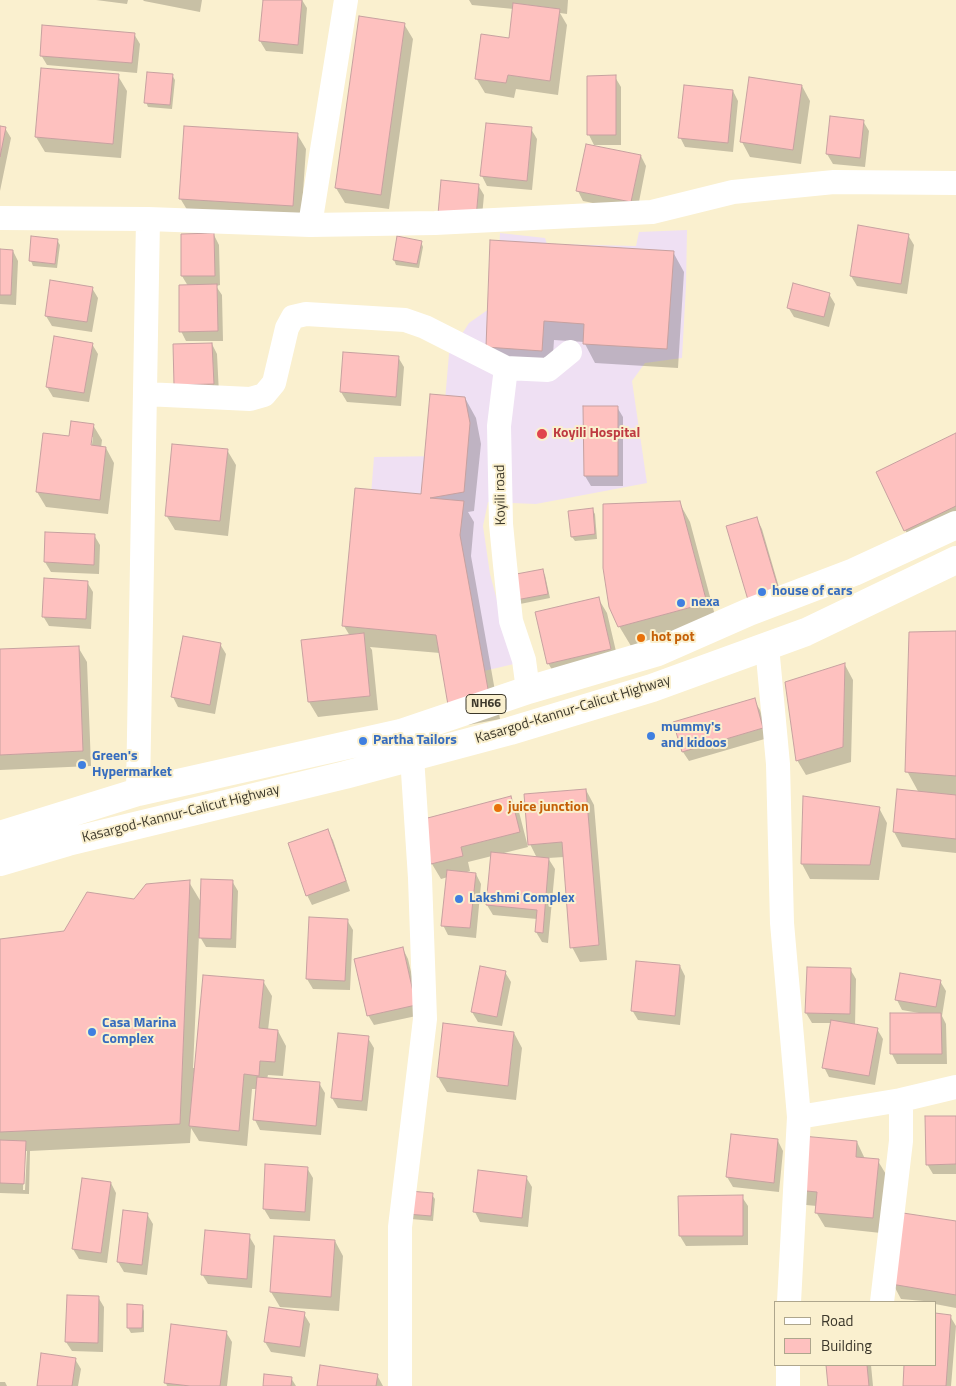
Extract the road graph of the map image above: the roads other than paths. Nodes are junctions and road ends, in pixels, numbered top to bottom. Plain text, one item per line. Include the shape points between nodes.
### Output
1 (346, 0) edge
2 (956, 183) edge
3 (0, 218) edge
4 (148, 219) junction
5 (310, 225) junction
6 (570, 352) dead end
7 (506, 368) junction
8 (145, 394) junction
9 (956, 525) edge
10 (956, 560) edge
11 (767, 646) junction
12 (528, 690) junction
13 (412, 757) junction
14 (138, 792) junction
15 (0, 835) edge
16 (0, 862) edge
17 (956, 1087) edge
18 (901, 1100) junction
19 (799, 1117) junction
20 (788, 1301) edge
21 (882, 1301) edge
22 (788, 1366) edge
23 (400, 1386) edge
24 (788, 1386) edge

1 - 5 street
2 - 5 street via 834,182 733,192 652,212 435,223
3 - 4 street
4 - 5 street
4 - 8 street
6 - 7 street via 548,370
7 - 8 street via 405,320 306,314 293,317 287,328 274,383 264,395 250,399
7 - 12 street, Koyili road via 499,426 501,524 511,621 524,660
8 - 14 street
9 - 12 highway, Kasargod-Kannur-Calicut Highway / NH66 via 854,572 748,612 658,652
10 - 11 highway, Kasargod-Kannur-Calicut Highway / NH66 via 806,632
11 - 13 highway, Kasargod-Kannur-Calicut Highway / NH66 via 652,688
11 - 19 street via 778,764 782,923
12 - 14 highway, Kasargod-Kannur-Calicut Highway / NH66 via 401,732
13 - 16 highway, Kasargod-Kannur-Calicut Highway / NH66 via 68,842
13 - 23 street via 426,1019 400,1227
14 - 15 highway, Kasargod-Kannur-Calicut Highway / NH66
17 - 18 street
18 - 19 street
18 - 21 street via 901,1141
19 - 20 street
22 - 24 street

